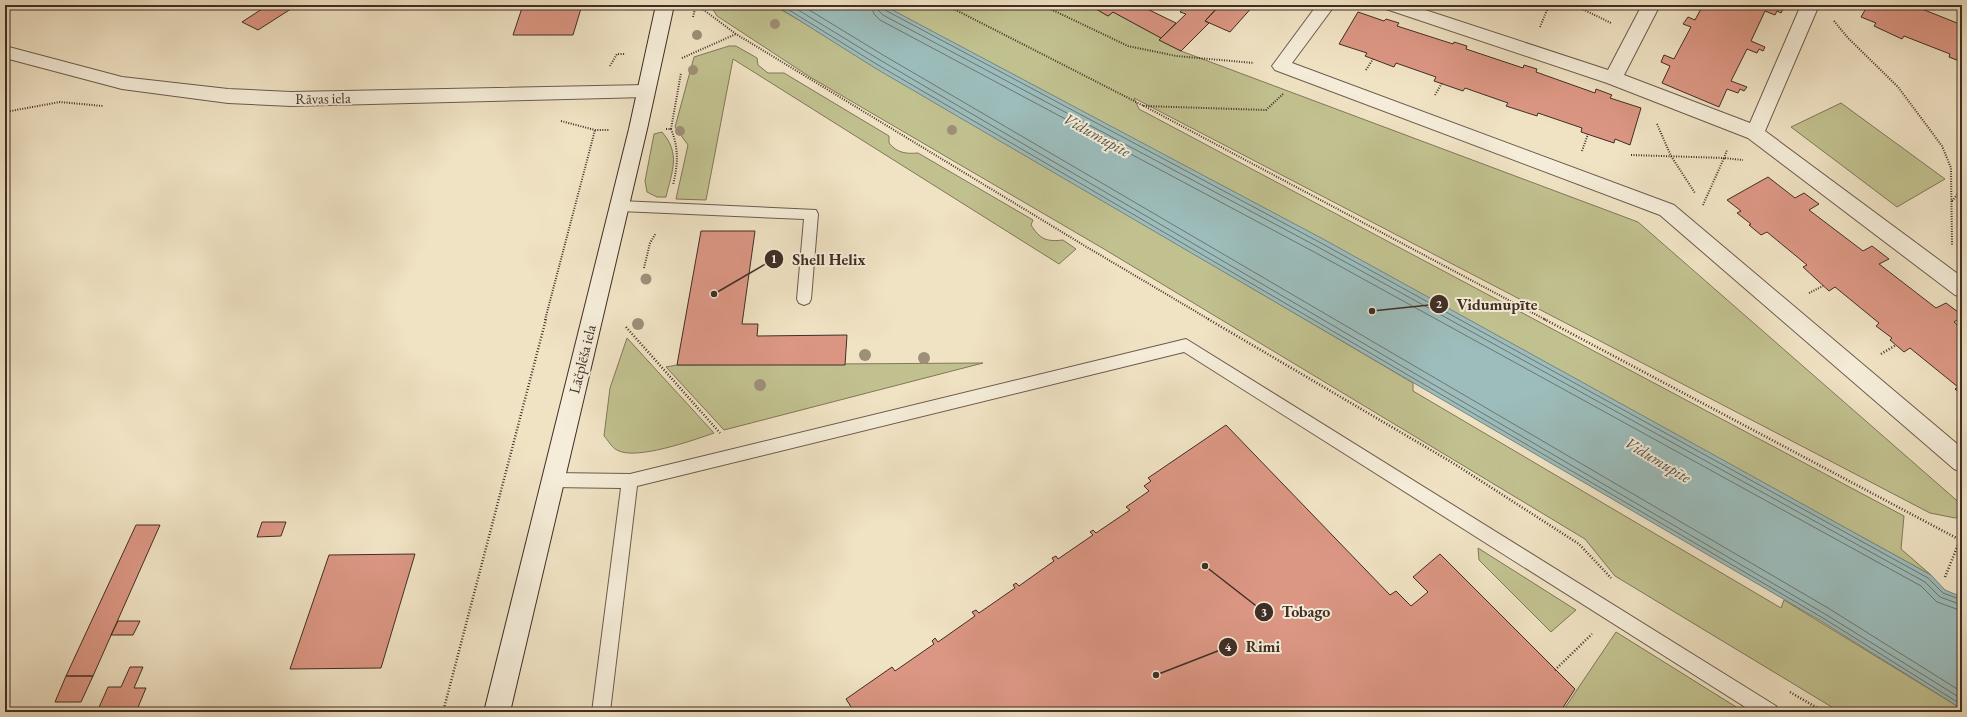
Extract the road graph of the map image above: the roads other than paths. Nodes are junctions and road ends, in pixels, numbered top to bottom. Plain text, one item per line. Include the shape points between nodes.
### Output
1 (665, 5) edge
2 (1326, 5) edge
3 (1392, 5) edge
4 (1651, 5) edge
5 (1810, 5) edge
6 (7, 55) edge
7 (1612, 78) junction
8 (646, 91) junction
9 (1755, 133) junction
10 (620, 206) junction
11 (1957, 286) edge
12 (804, 299) dead end
13 (1962, 462) edge
14 (552, 480) junction
15 (630, 481) junction
16 (497, 712) edge
17 (601, 712) edge
18 (1770, 712) edge

1 - 8 street, Lāčplēša iela
2 - 13 street via 1281,66 1667,210
3 - 7 street
4 - 7 street
5 - 9 street
6 - 8 street, Rāvas iela via 122,82 228,96 291,99
7 - 9 street
8 - 10 street, Lāčplēša iela
9 - 11 street
10 - 12 lane via 811,214
10 - 14 street, Lāčplēša iela
14 - 15 lane
14 - 16 street, Lāčplēša iela
15 - 17 lane
15 - 18 lane via 1186,345

